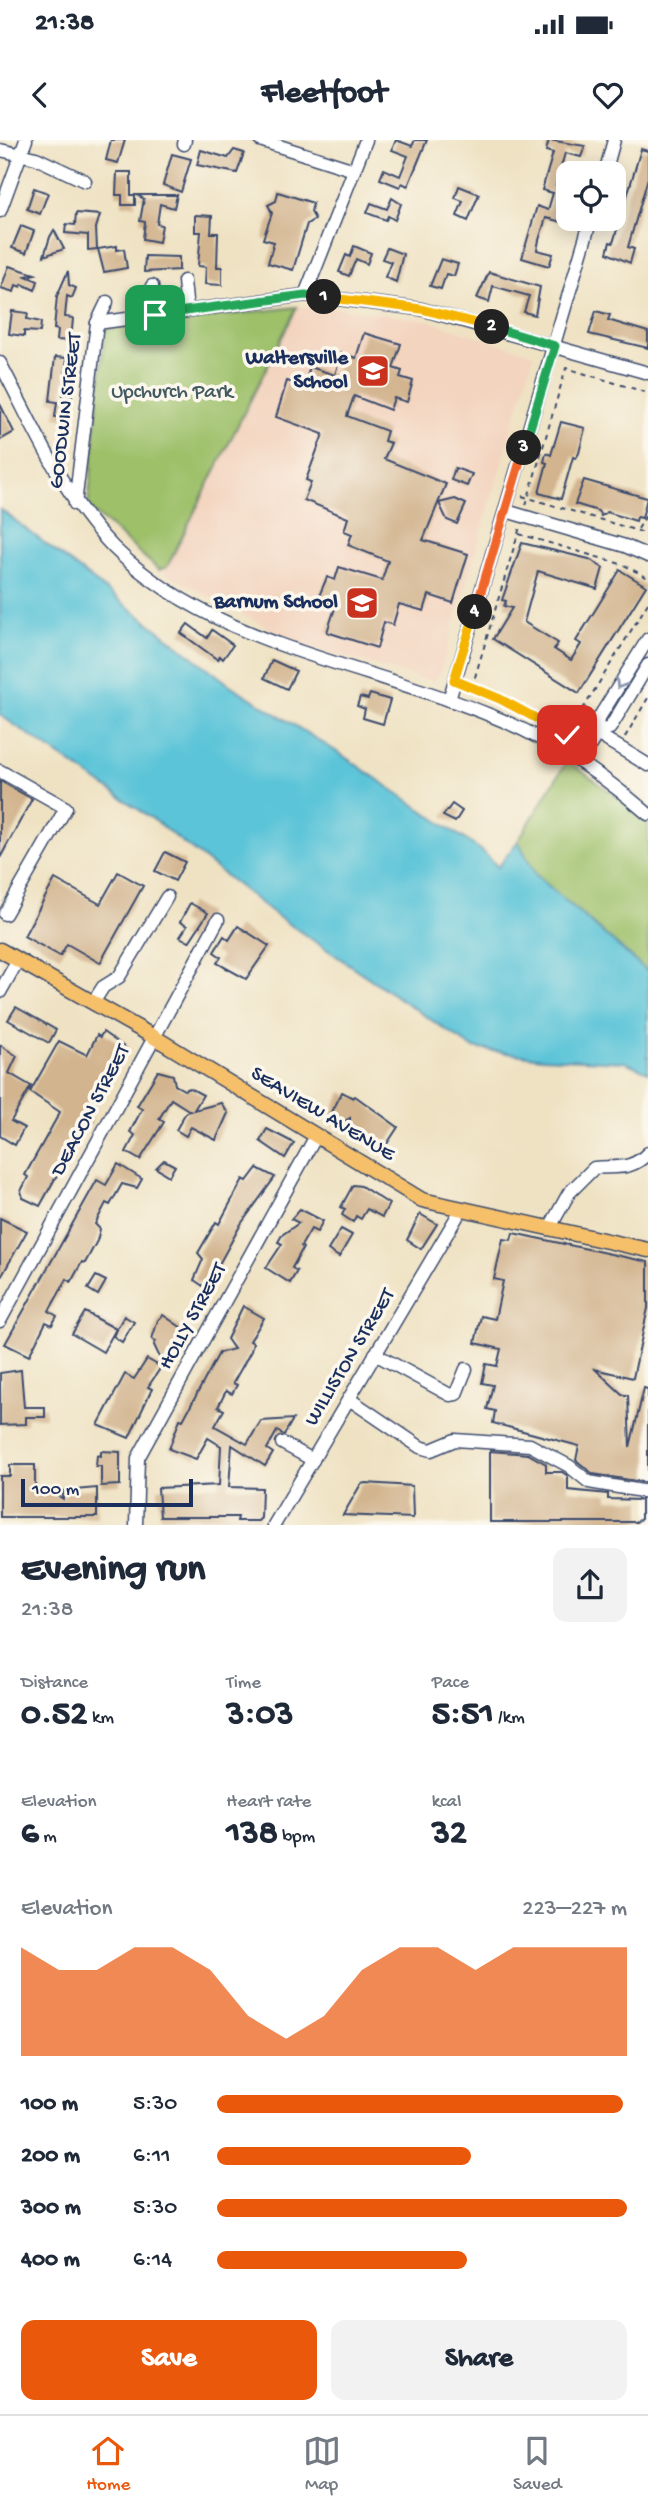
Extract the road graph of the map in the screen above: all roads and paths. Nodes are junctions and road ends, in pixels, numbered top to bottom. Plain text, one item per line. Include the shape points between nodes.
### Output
1 (26, 140) edge
2 (261, 140) edge
3 (366, 140) edge
4 (614, 140) edge
5 (0, 150) edge
6 (21, 155) junction
7 (608, 161) edge
8 (354, 170) junction
9 (85, 181) dead end
10 (0, 211) edge
11 (588, 231) edge
12 (184, 281) dead end
13 (152, 286) dead end
14 (305, 295) junction
15 (107, 302) dead end
16 (187, 312) junction
17 (155, 315) junction
18 (97, 323) junction
19 (555, 346) junction
20 (0, 363) edge
21 (566, 368) dead end
22 (648, 373) edge
23 (648, 393) edge
24 (511, 493) junction
25 (75, 504) junction
26 (506, 511) junction
27 (648, 512) edge
28 (638, 530) junction
29 (517, 534) dead end
30 (648, 534) edge
31 (648, 556) edge
32 (648, 578) edge
33 (648, 603) edge
34 (648, 639) edge
35 (648, 665) edge
36 (454, 680) junction
37 (648, 698) edge
38 (449, 700) junction
39 (598, 733) junction
40 (567, 735) junction
41 (577, 740) dead end
42 (619, 747) junction
43 (580, 761) junction
44 (648, 765) edge
45 (0, 771) edge
46 (648, 814) edge
47 (167, 897) dead end
48 (5, 914) dead end
49 (218, 920) dead end
50 (0, 950) edge
51 (18, 960) junction
52 (0, 992) edge
53 (93, 1003) junction
54 (153, 1037) junction
55 (316, 1136) junction
56 (648, 1153) edge
57 (461, 1210) junction
58 (549, 1229) junction
59 (648, 1250) edge
60 (0, 1321) edge
61 (376, 1354) junction
62 (466, 1369) dead end
63 (349, 1399) junction
64 (282, 1443) dead end
65 (313, 1460) junction
66 (648, 1492) edge
67 (136, 1525) edge
68 (274, 1525) edge

1 - 6 street
2 - 8 street
3 - 8 street
4 - 7 street
5 - 6 street
6 - 9 street
6 - 10 street
8 - 14 street
11 - 19 street
12 - 16 street
13 - 17 street
14 - 16 street
14 - 19 street via 421,309
15 - 18 street, GOODWIN STREET
16 - 17 street
17 - 18 street
18 - 25 street, GOODWIN STREET
19 - 22 street
19 - 24 street
20 - 25 street
21 - 23 path
24 - 26 street
24 - 28 path
25 - 38 street via 114,548 178,596 311,656
26 - 31 street
26 - 36 street
27 - 28 path
28 - 30 path
29 - 32 path via 624,565
33 - 40 path
34 -> 39 street via 597,721
35 - 39 street via 610,728
36 - 38 street
36 - 40 path
37 - 42 path
38 - 43 street via 493,716
39 - 42 street
39 - 43 street
40 - 41 path
42 - 44 street
43 - 46 street
45 - 48 street via 66,808
47 - 53 street via 119,977 103,987
49 - 54 street, DEACON STREET
50 - 51 main road, SEAVIEW AVENUE
51 - 52 street
51 - 53 main road, SEAVIEW AVENUE
53 - 54 main road, SEAVIEW AVENUE
54 - 55 main road, SEAVIEW AVENUE
54 - 60 street, DEACON STREET
55 - 57 main road, SEAVIEW AVENUE via 422,1199
55 - 67 street, HOLLY STREET via 138,1458
56 - 58 street via 626,1168 594,1168 569,1193
57 - 58 main road, SEAVIEW AVENUE
57 - 61 street, WILLISTON STREET
58 - 59 main road, SEAVIEW AVENUE
61 - 62 street via 450,1395 456,1394
61 - 63 street, WILLISTON STREET
63 - 65 street, WILLISTON STREET
63 - 66 street via 420,1447 431,1450 455,1440 530,1445 589,1482
64 - 65 street
65 - 68 street, WILLISTON STREET

